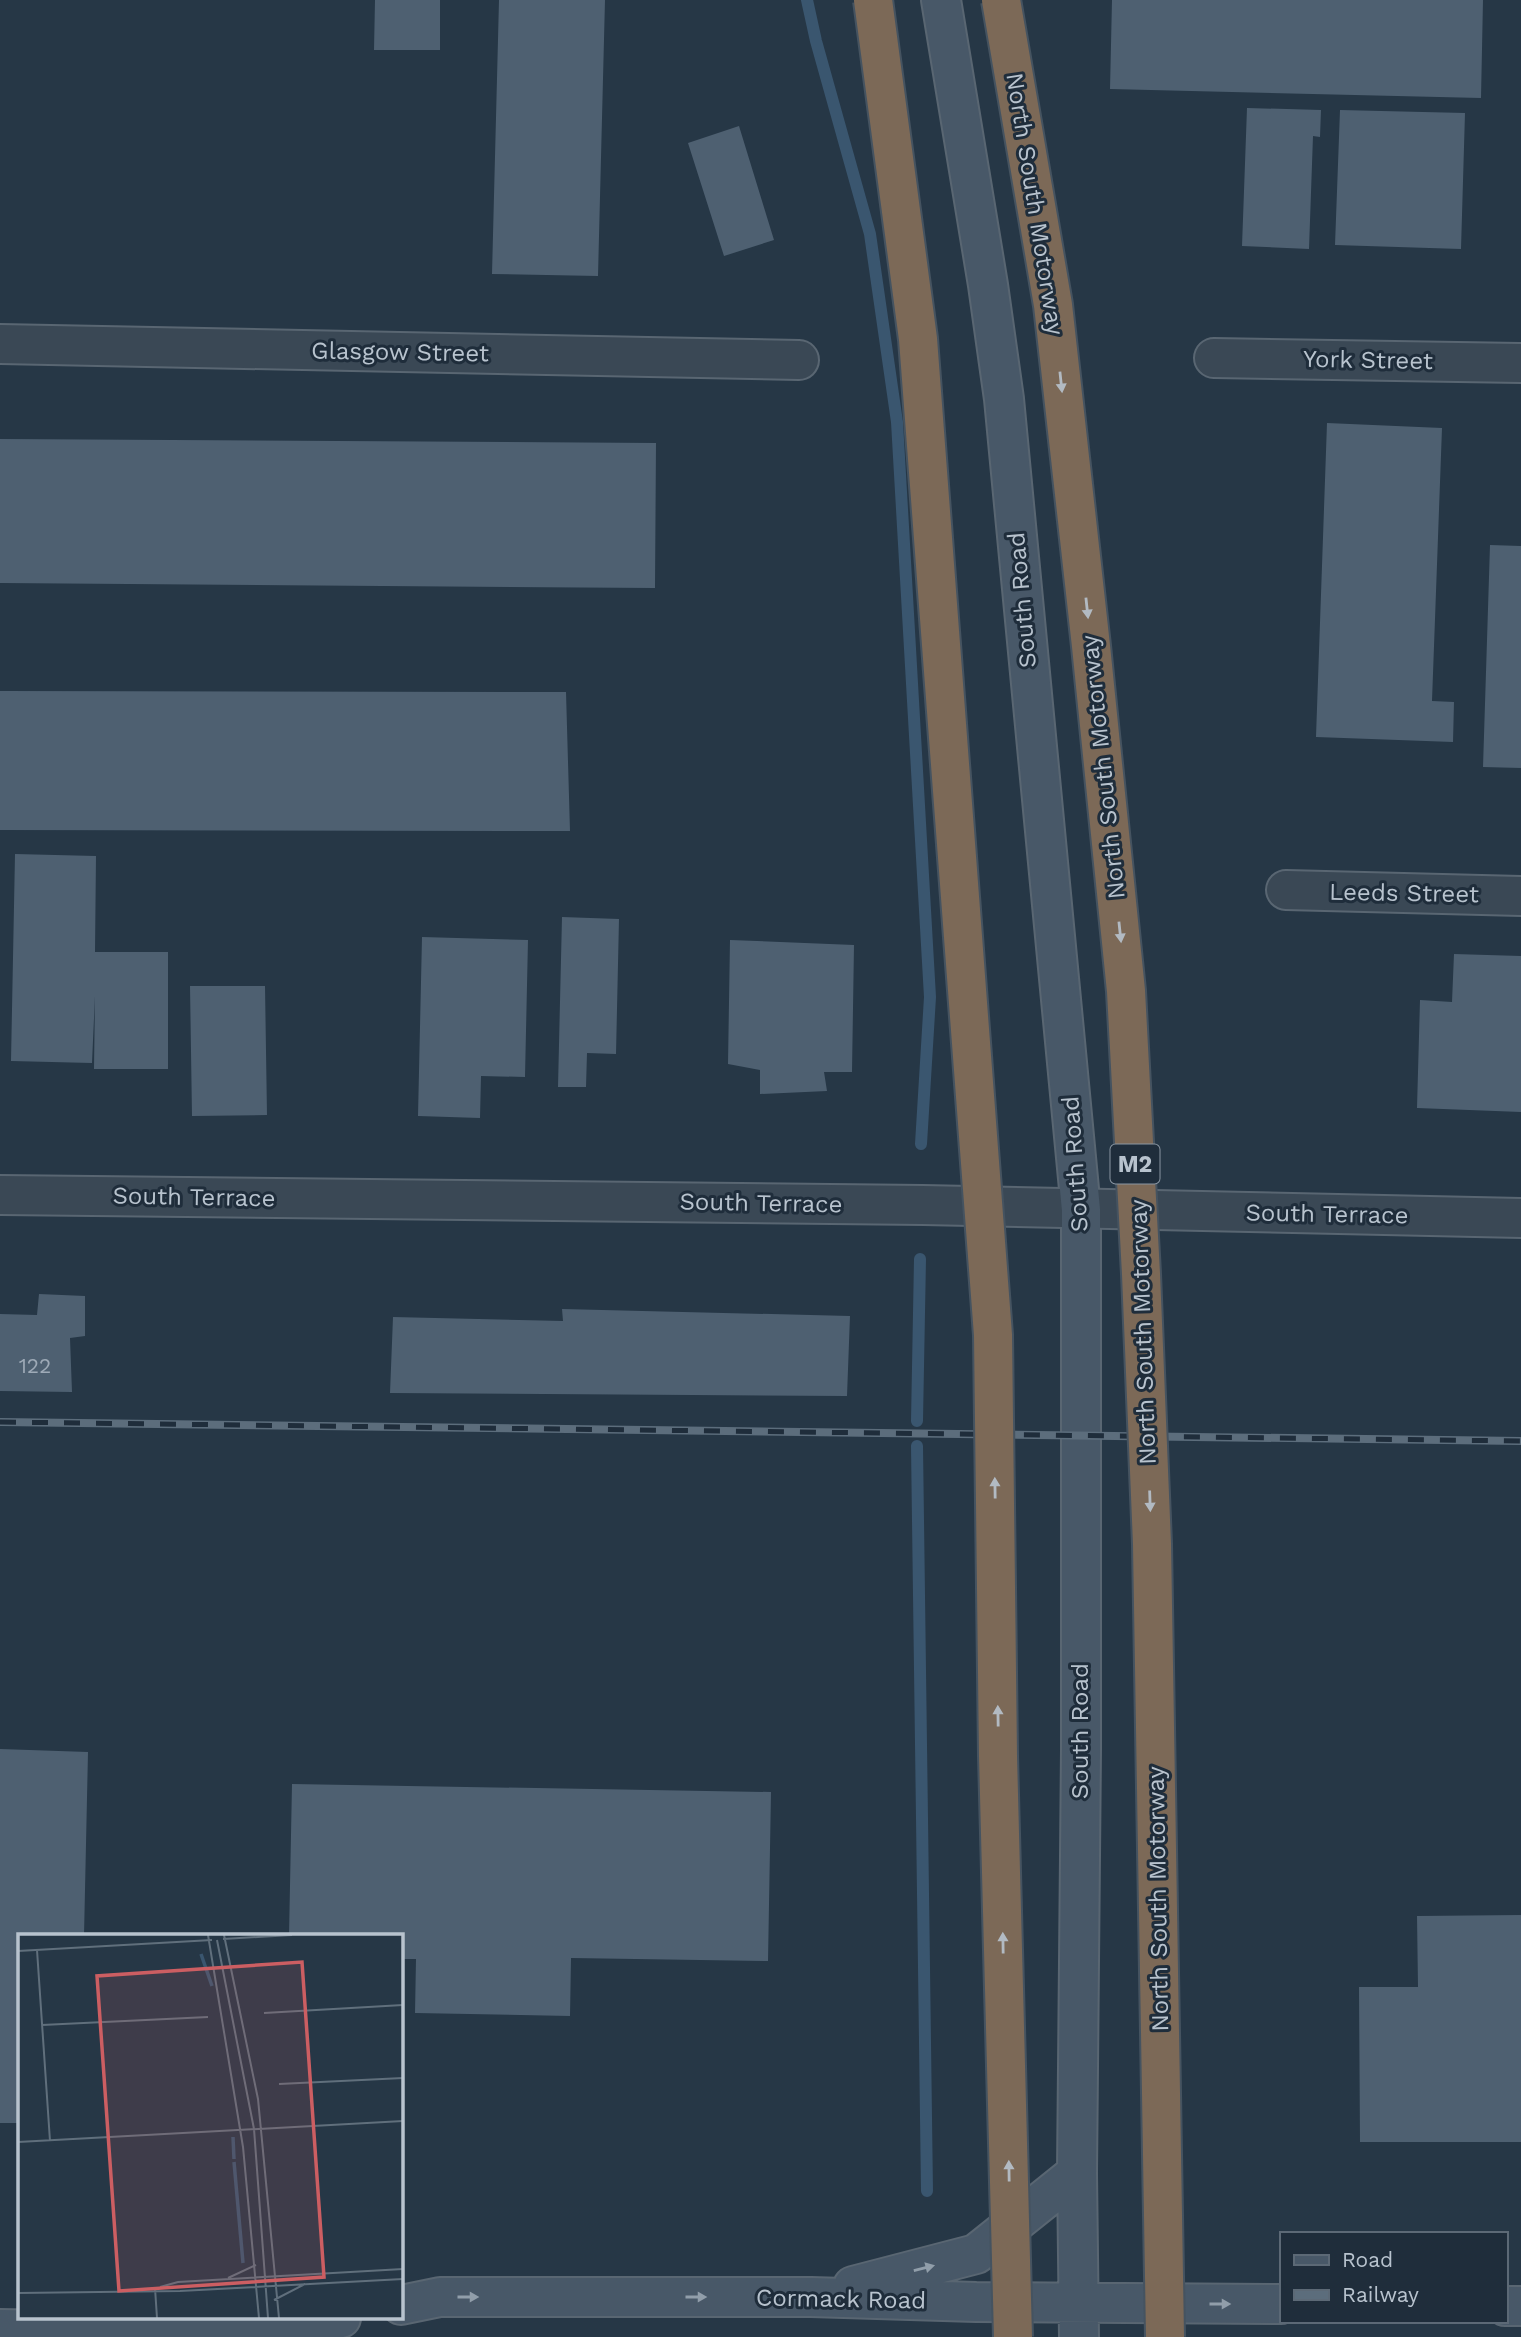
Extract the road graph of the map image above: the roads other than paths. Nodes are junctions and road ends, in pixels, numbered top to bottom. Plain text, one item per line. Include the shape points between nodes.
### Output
1 (873, 0) edge
2 (941, 0) edge
3 (1001, 0) edge
4 (0, 344) edge
5 (1214, 358) dead end
6 (799, 360) dead end
7 (1521, 363) edge
8 (1286, 890) dead end
9 (1521, 896) edge
10 (0, 1195) edge
11 (1081, 1210) junction
12 (1521, 1218) edge
13 (1077, 2173) junction
14 (811, 2297) junction
15 (1280, 2304) edge
16 (402, 2305) edge
17 (333, 2320) edge
18 (1079, 2320) edge
19 (0, 2329) edge
20 (270, 2336) edge
21 (1013, 2337) edge
22 (1165, 2337) edge

21 -> 1 highway, bridge via 993,1335 918,339
2 - 11 main road, South Road via 1004,399
3 -> 22 highway, North South Motorway / M2, bridge via 1053,305 1126,991 1152,1544
4 - 6 street, Glasgow Street
5 - 7 street, York Street
8 - 9 street, Leeds Street
10 - 11 street, South Terrace
11 - 12 street, South Terrace
11 - 13 main road, South Road
14 -> 13 main road via 976,2254
13 - 18 main road, South Road
16 -> 14 main road, Cormack Road via 440,2297
14 - 18 main road, Cormack Road
18 -> 15 main road, Cormack Road
17 - 20 main road
19 - 20 main road

